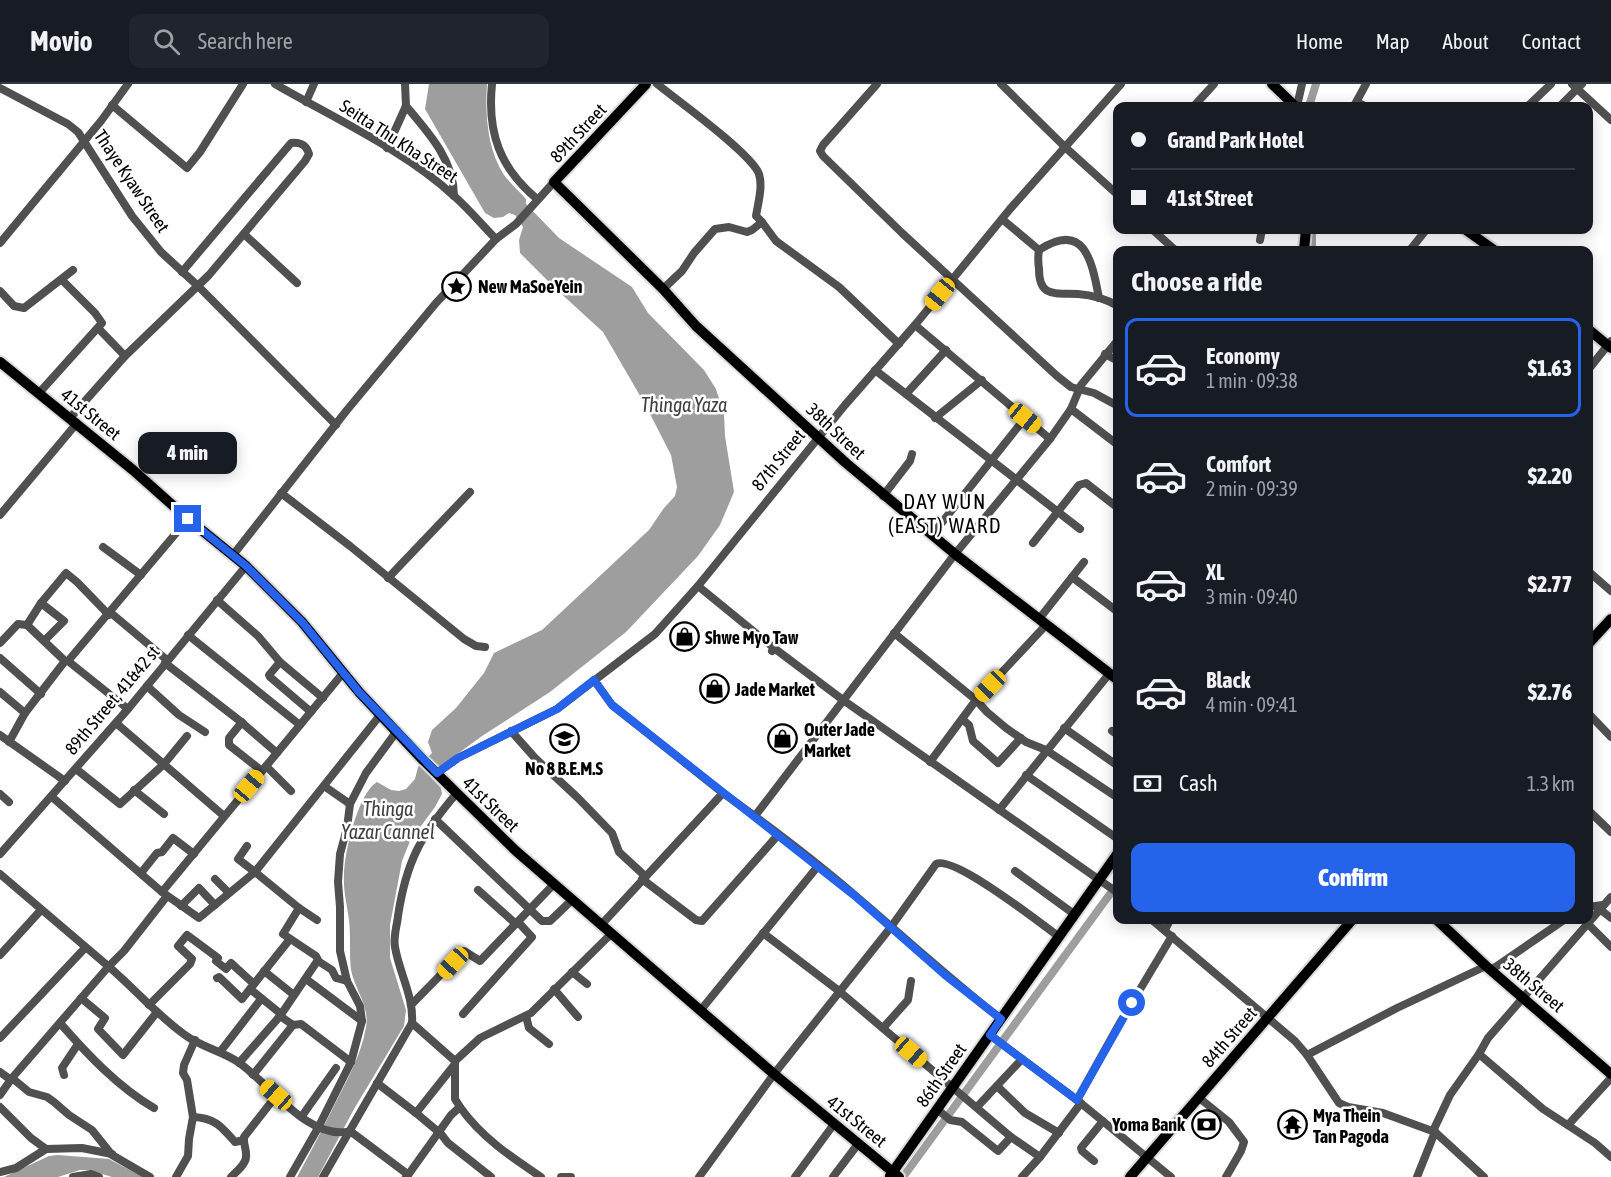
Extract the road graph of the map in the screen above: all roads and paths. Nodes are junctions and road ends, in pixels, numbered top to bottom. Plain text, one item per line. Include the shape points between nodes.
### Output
1 (128, 84) edge
2 (243, 84) edge
3 (275, 84) edge
4 (314, 84) edge
5 (405, 84) edge
6 (492, 84) edge
7 (646, 84) edge
8 (657, 84) edge
9 (877, 84) edge
10 (1001, 84) edge
11 (1121, 84) edge
12 (1214, 84) edge
13 (1272, 84) edge
14 (1302, 84) edge
15 (1366, 84) edge
16 (1551, 84) edge
17 (1577, 86) edge
18 (0, 88) edge
19 (306, 102) junction
20 (1198, 102) edge
21 (1290, 102) edge
22 (1295, 102) edge
23 (1360, 102) edge
24 (1532, 102) edge
25 (1563, 102) edge
26 (112, 105) junction
27 (406, 106) junction
28 (1611, 120) edge
29 (84, 140) junction
30 (387, 148) junction
31 (1066, 148) junction
32 (554, 182) junction
33 (1113, 189) edge
34 (454, 196) junction
35 (535, 202) junction
36 (1002, 219) junction
37 (762, 222) junction
38 (1157, 234) edge
39 (1261, 234) edge
40 (1423, 234) edge
41 (1472, 234) edge
42 (245, 235) junction
43 (496, 239) junction
44 (1260, 240) dead end
45 (0, 243) edge
46 (1171, 246) edge
47 (1413, 246) edge
48 (1488, 246) edge
49 (1039, 250) junction
50 (73, 270) dead end
51 (182, 272) junction
52 (953, 278) junction
53 (62, 280) junction
54 (297, 283) dead end
55 (198, 286) junction
56 (663, 290) junction
57 (0, 291) edge
58 (1099, 298) junction
59 (1113, 304) edge
60 (915, 325) junction
61 (98, 328) junction
62 (1593, 333) edge
63 (899, 344) junction
64 (1113, 345) edge
65 (1610, 345) edge
66 (945, 350) junction
67 (1105, 354) junction
68 (125, 356) junction
69 (1113, 358) edge
70 (0, 362) edge
71 (1593, 364) edge
72 (875, 370) junction
73 (982, 380) junction
74 (1078, 390) junction
75 (39, 393) junction
76 (906, 394) junction
77 (1113, 403) edge
78 (1071, 409) junction
79 (935, 418) junction
80 (1025, 418) junction
81 (73, 421) junction
82 (336, 425) junction
83 (819, 437) junction
84 (1050, 439) junction
85 (1113, 441) edge
86 (912, 454) dead end
87 (991, 461) junction
88 (1016, 480) junction
89 (470, 492) dead end
90 (281, 493) junction
91 (884, 496) junction
92 (1113, 504) edge
93 (1056, 511) junction
94 (0, 515) edge
95 (188, 519) junction
96 (1080, 529) dead end
97 (932, 535) junction
98 (1033, 543) dead end
99 (103, 547) dead end
100 (955, 554) junction
101 (233, 555) junction
102 (1084, 562) dead end
103 (246, 566) junction
104 (141, 575) junction
105 (1593, 575) edge
106 (1072, 577) junction
107 (388, 578) junction
108 (698, 586) junction
109 (1611, 591) edge
110 (217, 600) junction
111 (41, 603) junction
112 (1113, 608) edge
113 (110, 614) junction
114 (1611, 619) edge
115 (1042, 622) junction
116 (27, 625) junction
117 (894, 633) junction
118 (188, 635) junction
119 (1593, 639) edge
120 (44, 641) junction
121 (0, 643) edge
122 (485, 647) dead end
123 (0, 658) edge
124 (67, 661) junction
125 (166, 662) junction
126 (279, 662) junction
127 (344, 673) junction
128 (1113, 677) edge
129 (594, 680) junction
130 (147, 686) junction
131 (0, 693) edge
132 (41, 694) junction
133 (322, 698) junction
134 (843, 700) junction
135 (976, 700) junction
136 (128, 709) junction
137 (311, 712) junction
138 (25, 713) junction
139 (381, 714) junction
140 (1593, 718) edge
141 (962, 719) junction
142 (242, 722) junction
143 (116, 723) junction
144 (300, 725) junction
145 (1064, 728) junction
146 (397, 730) junction
147 (511, 731) junction
148 (205, 732) dead end
149 (0, 735) edge
150 (187, 736) dead end
151 (1611, 737) edge
152 (1021, 738) junction
153 (9, 742) junction
154 (1046, 750) junction
155 (277, 753) junction
156 (930, 762) junction
157 (1113, 762) edge
158 (164, 764) junction
159 (76, 769) junction
160 (264, 769) junction
161 (436, 772) junction
162 (1026, 775) junction
163 (65, 782) junction
164 (324, 786) junction
165 (134, 790) junction
166 (291, 791) dead end
167 (723, 793) junction
168 (0, 794) edge
169 (456, 794) junction
170 (1113, 795) edge
171 (52, 797) junction
172 (9, 802) dead end
173 (350, 804) junction
174 (999, 810) junction
175 (164, 814) dead end
176 (1593, 815) edge
177 (224, 816) junction
178 (755, 816) junction
179 (435, 819) junction
180 (1611, 832) edge
181 (778, 835) junction
182 (1113, 836) edge
183 (248, 846) dead end
184 (0, 854) edge
185 (194, 854) junction
186 (1113, 860) edge
187 (818, 866) junction
188 (1015, 871) dead end
189 (255, 872) junction
190 (141, 873) junction
191 (0, 874) edge
192 (643, 877) junction
193 (215, 879) dead end
194 (1100, 880) junction
195 (554, 884) junction
196 (478, 890) dead end
197 (1113, 890) edge
198 (229, 893) junction
199 (165, 894) junction
200 (1611, 897) edge
201 (572, 900) junction
202 (215, 905) junction
203 (181, 906) junction
204 (1593, 907) edge
205 (299, 908) junction
206 (1602, 908) junction
207 (41, 910) junction
208 (530, 910) junction
209 (1074, 914) junction
210 (1593, 918) edge
211 (1611, 918) edge
212 (317, 920) dead end
213 (517, 923) junction
214 (1157, 924) edge
215 (1170, 924) edge
216 (1349, 924) edge
217 (1443, 924) edge
218 (1558, 924) edge
219 (1588, 924) joint
220 (601, 925) junction
221 (891, 927) junction
222 (763, 933) junction
223 (1169, 933) junction
224 (611, 934) junction
225 (1058, 936) junction
226 (290, 939) junction
227 (1611, 947) edge
228 (85, 948) junction
229 (0, 955) edge
230 (318, 961) junction
231 (108, 966) junction
232 (1488, 968) junction
233 (264, 971) junction
234 (572, 972) junction
235 (217, 978) dead end
236 (306, 979) junction
237 (346, 981) junction
238 (911, 981) dead end
239 (587, 984) dead end
240 (252, 986) junction
241 (554, 989) junction
242 (839, 990) junction
243 (294, 995) junction
244 (81, 998) junction
245 (1525, 998) junction
246 (261, 999) junction
247 (149, 1005) junction
248 (411, 1005) junction
249 (700, 1011) junction
250 (157, 1012) junction
251 (463, 1014) dead end
252 (281, 1015) junction
253 (526, 1016) junction
254 (578, 1017) dead end
255 (1268, 1018) junction
256 (1001, 1019) junction
257 (362, 1021) junction
258 (60, 1023) junction
259 (412, 1023) junction
260 (293, 1025) junction
261 (883, 1028) junction
262 (1, 1035) edge
263 (993, 1037) junction
264 (195, 1040) junction
265 (78, 1044) junction
266 (549, 1044) dead end
267 (220, 1052) junction
268 (1479, 1054) junction
269 (1307, 1055) junction
270 (1022, 1059) junction
271 (351, 1062) junction
272 (239, 1063) junction
273 (455, 1063) junction
274 (336, 1068) dead end
275 (0, 1071) edge
276 (774, 1074) junction
277 (64, 1075) dead end
278 (253, 1075) junction
279 (1611, 1076) edge
280 (12, 1079) junction
281 (378, 1083) junction
282 (997, 1086) junction
283 (955, 1090) junction
284 (0, 1095) edge
285 (276, 1095) junction
286 (1198, 1097) junction
287 (1079, 1102) junction
288 (0, 1107) edge
289 (460, 1107) junction
290 (977, 1107) junction
291 (154, 1108) dead end
292 (416, 1113) junction
293 (944, 1115) junction
294 (302, 1116) junction
295 (193, 1117) junction
296 (1103, 1121) junction
297 (834, 1124) junction
298 (1568, 1125) junction
299 (320, 1129) junction
300 (347, 1132) junction
301 (1434, 1132) junction
302 (440, 1133) junction
303 (1059, 1133) junction
304 (1011, 1137) junction
305 (244, 1140) junction
306 (858, 1144) junction
307 (46, 1149) junction
308 (112, 1155) junction
309 (1148, 1156) junction
310 (1040, 1157) junction
311 (1611, 1157) edge
312 (1094, 1161) dead end
313 (0, 1172) edge
314 (894, 1175) edge
315 (407, 1176) edge
316 (73, 1177) edge
317 (99, 1177) edge
318 (150, 1177) edge
319 (176, 1177) edge
320 (231, 1177) edge
321 (290, 1177) edge
322 (323, 1177) edge
323 (491, 1177) edge
324 (541, 1177) edge
325 (561, 1177) edge
326 (571, 1177) edge
327 (699, 1177) edge
328 (795, 1177) edge
329 (833, 1177) edge
330 (1022, 1177) edge
331 (1130, 1177) edge
332 (1171, 1177) edge
333 (1226, 1177) edge
334 (1417, 1177) edge
335 (1484, 1177) edge

1 - 26 street
2 - 26 street via 187,168
3 - 19 street, Seitta Thu Kha Street
4 - 19 street
5 - 27 street
6 - 35 street via 491,115 497,142 514,177
7 - 32 main road, 89th Street
8 - 37 street via 755,167 760,182 756,216
9 - 52 street via 820,151
10 - 31 street
11 - 31 street, 87th Street
12 - 20 street
13 - 21 main road
14 - 22 street
15 - 23 street
16 - 24 street
17 - 25 street
17 - 28 street
18 - 29 street, Thaye Kyaw Street via 68,124
19 - 30 street, Seitta Thu Kha Street
26 - 29 street
27 - 30 street
27 - 34 street via 447,162
29 - 45 street
29 - 51 street, Thaye Kyaw Street via 139,225
30 - 34 street, Seitta Thu Kha Street
31 - 33 street
31 - 36 street, 87th Street
32 - 35 street, 89th Street
32 - 56 main road, 38th Street
34 - 43 street, Seitta Thu Kha Street
35 - 43 street, 89th Street
36 - 49 street
36 - 52 street, 87th Street
37 - 56 street via 747,232 729,227 715,229
37 - 63 street via 776,241 820,271
38 - 46 street
39 - 44 street
40 - 47 street
41 - 48 main road
42 - 51 street via 305,161 309,154 303,144 291,144
42 - 54 street
42 - 55 street
43 - 82 street, 89th Street via 436,303
49 - 58 street via 1040,281 1047,292
49 - 58 street via 1067,238 1081,245 1090,260
50 - 53 street
51 - 55 street, Thaye Kyaw Street
52 - 60 street, 87th Street
52 - 74 street via 1057,376
53 - 57 street via 24,308 14,306
53 - 61 street via 102,322
55 - 68 street
55 - 82 street, Thaye Kyaw Street
56 - 83 main road, 38th Street via 713,342
58 - 59 street
60 - 63 street, 87th Street
60 - 66 street
61 - 68 street
61 - 75 street
62 - 65 main road
63 - 72 street, 87th Street
64 - 67 street
65 - 71 street
66 - 73 street
66 - 76 street
67 - 69 street
67 - 74 street
68 - 81 street
70 - 75 main road, 41st Street
72 - 76 street
72 - 83 street, 87th Street
73 - 79 street
73 - 80 street
74 - 77 street
74 - 78 street
75 - 81 main road, 41st Street
76 - 79 street
78 - 84 street
78 - 85 street
79 - 87 street
80 - 84 street
80 - 87 street
81 - 94 street
81 - 95 main road, 41st Street
82 - 90 street, 89th Street
83 - 91 main road, 38th Street
83 - 108 street, 87th Street
84 - 88 street
86 - 91 street
87 - 88 street
87 - 97 street
88 - 93 street
88 - 100 street
89 - 107 street
90 - 101 street, 89th Street
90 - 107 street
91 - 97 main road, 38th Street
92 - 93 street via 1083,483
93 - 96 street
93 - 98 street
95 - 101 main road, 41st Street
95 - 104 street
97 - 100 main road, 38th Street
99 - 104 street
100 - 115 main road, 38th Street
100 - 117 street
101 - 103 main road, 41st Street
102 - 106 street
103 - 110 street, 89th Street, 41&42 st
103 - 127 main road, 41st Street via 302,622
104 - 113 street
105 - 109 street
106 - 112 street
106 - 115 street
107 - 122 street via 464,639
108 - 129 street, 87th Street via 655,634
108 - 134 street via 772,650
110 - 118 street, 89th Street, 41&42 st
110 - 126 street via 258,636
111 - 113 street via 66,573
111 - 116 street
111 - 120 street via 64,621
113 - 124 street
113 - 125 street
114 - 119 main road
115 - 128 main road, 38th Street
115 - 135 street
116 - 120 street
116 - 121 street via 18,624
117 - 134 street
117 - 135 street
118 - 125 street, 89th Street, 41&42 st
118 - 144 street
120 - 124 street
123 - 132 street
124 - 132 street
124 - 136 street
125 - 130 street, 89th Street, 41&42 st
125 - 142 street
126 - 133 street
126 - 137 street via 270,677
127 - 133 street
127 - 139 main road, 41st Street
128 - 145 street
129 - 147 street, 87th Street via 557,709
129 - 167 street via 612,705
130 - 136 street, 89th Street, 41&42 st
130 - 148 street
131 - 138 street
132 - 138 street
133 - 137 street
134 - 156 street
134 - 178 street
135 - 141 street
135 - 152 street
136 - 143 street, 89th Street, 41&42 st
137 - 144 street
138 - 153 street
139 - 146 main road, 41st Street
139 - 164 street
140 - 151 street
141 - 152 street via 969,725 973,741 998,763
141 - 156 street
142 - 155 street
142 - 160 street via 229,738 229,745
143 - 158 street
143 - 159 street, 89th Street, 41&42 st
144 - 155 street
145 - 154 street
145 - 157 street
146 - 161 main road, 41st Street
146 - 173 street via 366,772
147 - 161 street, 87th Street
147 - 192 street via 612,833 619,852
149 - 153 street
150 - 158 street
152 - 154 street
153 - 163 street
154 - 162 street
154 - 170 street
155 - 160 street
156 - 174 street
158 - 165 street
158 - 177 street
159 - 163 street, 89th Street, 41&42 st
159 - 165 street via 119,804
160 - 166 street
160 - 177 street
161 - 169 main road, 41st Street
162 - 174 street
162 - 182 street
163 - 171 street, 89th Street, 41&42 st
164 - 173 street
164 - 189 street
165 - 175 street
167 - 178 street
167 - 192 street
168 - 172 street
169 - 179 street
169 - 195 main road, 41st Street
171 - 184 street, 89th Street, 41&42 st
171 - 190 street
173 - 237 street via 338,882 340,951
174 - 194 street
176 - 180 street
177 - 185 street
178 - 181 street
179 - 208 street
179 - 248 street via 412,858 402,886 394,943
181 - 187 street
181 - 192 street via 702,921
183 - 189 street via 238,859
185 - 190 street via 173,838
185 - 199 street
186 - 194 main road, 86th Street
187 - 221 street
187 - 222 street
188 - 209 street
189 - 198 street
189 - 205 street
190 - 199 street
191 - 207 street
192 - 220 street
193 - 198 street
194 - 197 street
194 - 209 main road, 86th Street
195 - 201 main road, 41st Street
195 - 208 street
196 - 213 street
198 - 202 street
199 - 203 street
199 - 231 street via 124,951
200 - 206 street
201 - 208 street via 547,922
201 - 220 main road, 41st Street
202 - 203 street via 199,918
202 - 203 street via 199,888
204 - 206 street
205 - 212 street
205 - 226 street via 283,934
206 - 210 street
206 - 211 street
207 - 228 street
207 - 229 street
208 - 213 street
209 - 225 main road, 86th Street
213 - 248 street via 480,961 462,952
213 - 251 street via 532,937
214 - 223 street
215 - 223 street
216 - 255 main road, 84th Street
217 - 232 main road, 38th Street
218 - 232 street
219 - 227 street
219 - 245 street
220 - 224 main road, 41st Street
221 - 225 street via 939,862 983,882
221 - 242 street
221 - 256 street
222 - 242 street
222 - 249 street
223 - 255 street
223 - 287 street
224 - 234 street
224 - 249 main road, 41st Street
225 - 256 main road, 86th Street
226 - 230 street
226 - 233 street
228 - 231 street
228 - 262 street
230 - 236 street
230 - 237 street via 332,970 336,978
231 - 244 street
231 - 247 street
232 - 245 main road, 38th Street
232 - 269 street via 1397,1008
233 - 240 street
233 - 243 street
234 - 239 street
234 - 241 street
235 - 240 street via 242,999
236 - 243 street
236 - 257 street
237 - 257 street via 360,1006
238 - 261 street via 908,1000
240 - 246 street
240 - 247 street via 231,963 225,969 216,961 218,957 187,934 178,946 192,959 190,964
241 - 253 street
241 - 254 street
242 - 261 street
242 - 276 street
243 - 252 street
244 - 250 street via 105,1018 98,1029 123,1055
244 - 258 street
245 - 268 street via 1488,1038
245 - 279 main road, 38th Street
246 - 252 street
246 - 267 street
247 - 250 street
248 - 259 street
249 - 276 main road, 41st Street
250 - 264 street
252 - 260 street
252 - 272 street
253 - 266 street via 529,1028
253 - 273 street via 480,1038
255 - 269 street
255 - 286 main road, 84th Street
256 - 263 main road, 86th Street
257 - 271 street
258 - 265 street
258 - 280 street
259 - 273 street
259 - 281 street
260 - 271 street via 302,1024
260 - 278 street
261 - 283 street
263 - 270 street
263 - 283 main road, 86th Street
264 - 267 street
264 - 295 street via 183,1073
265 - 277 street via 62,1068
265 - 291 street via 135,1097
267 - 272 street
268 - 298 street
268 - 301 street via 1450,1095
269 - 301 street via 1341,1105 1373,1110
270 - 282 street
270 - 287 street
271 - 299 street
272 - 278 street
273 - 289 street via 456,1099
273 - 292 street
274 - 294 street
275 - 280 street
276 - 297 main road, 41st Street
276 - 327 street
278 - 285 street
279 - 298 street
280 - 284 street
280 - 308 street via 29,1092 47,1097 87,1126
281 - 292 street
281 - 300 street
282 - 290 street
282 - 303 street via 1025,1113
283 - 290 street
283 - 293 main road, 86th Street
285 - 294 street
285 - 305 street
286 - 309 main road, 84th Street
286 - 333 street via 1229,1122 1244,1142
287 - 296 street
287 - 303 street
288 - 307 street
289 - 302 street
289 - 324 street via 486,1137
290 - 304 street
292 - 302 street
293 - 304 street via 962,1122 998,1151
293 - 314 main road, 86th Street
294 - 299 street
295 - 305 street via 210,1118 235,1142
295 - 319 street via 188,1156
296 - 309 street
296 - 312 street via 1081,1148
297 - 306 main road, 41st Street
297 - 328 street
298 - 311 street
299 - 300 street
299 - 321 street
300 - 315 street
300 - 322 street
301 - 334 street
301 - 335 street
302 - 315 street
302 - 323 street
303 - 310 street
304 - 310 street
305 - 320 street via 245,1161
306 - 314 main road, 41st Street
306 - 329 street
307 - 308 street via 82,1148
307 - 313 street via 16,1168
308 - 318 street
309 - 331 main road, 84th Street
309 - 332 street
310 - 330 street
316 - 317 street
325 - 326 street

